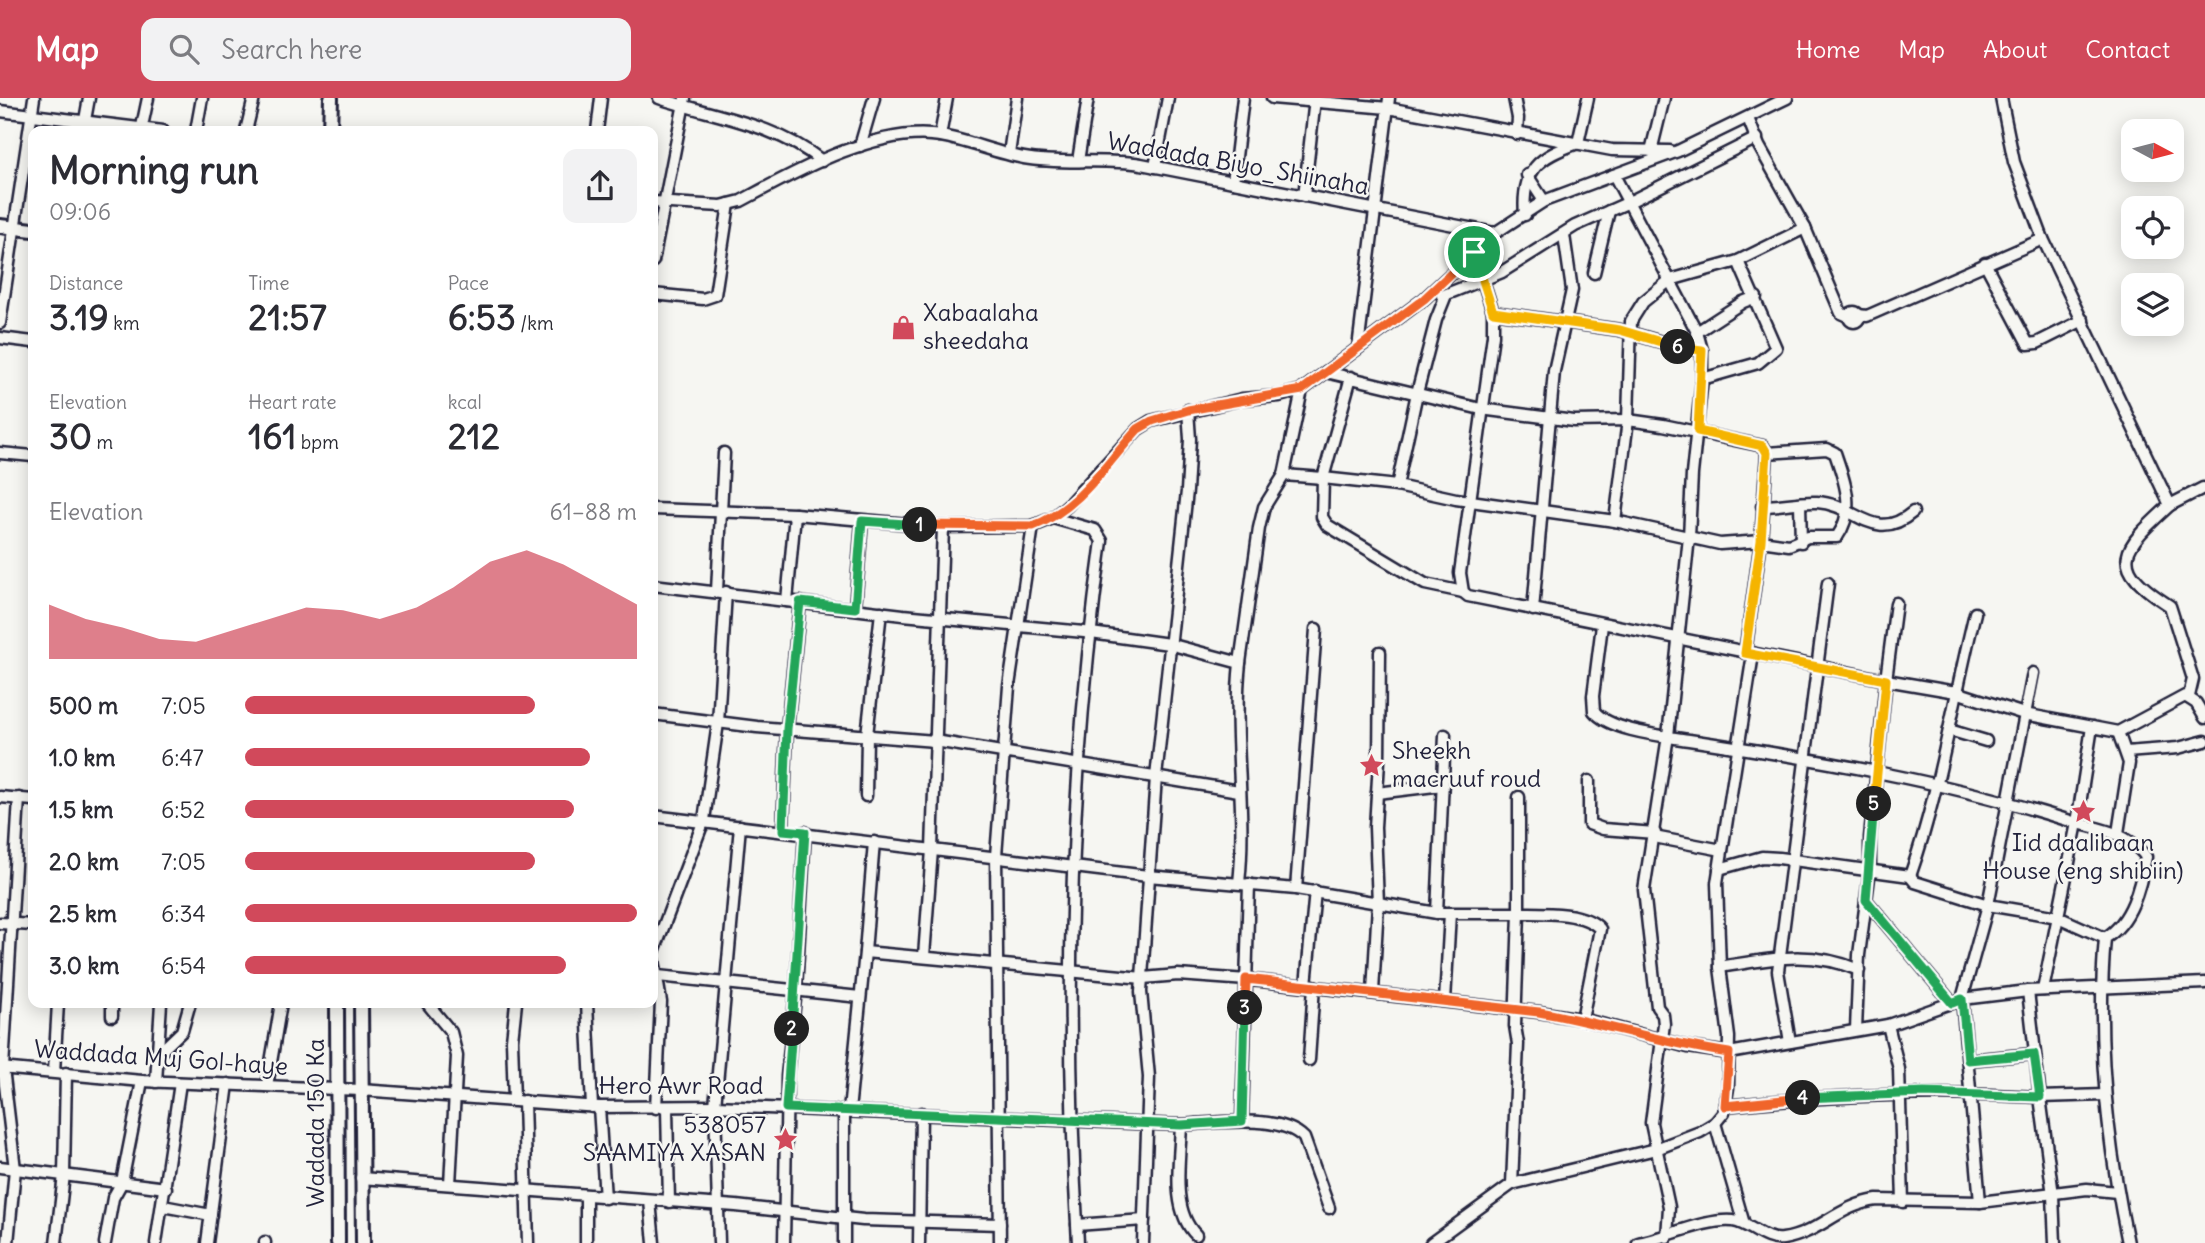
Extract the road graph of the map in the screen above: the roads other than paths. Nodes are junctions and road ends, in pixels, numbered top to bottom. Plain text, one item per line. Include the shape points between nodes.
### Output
1 (34, 98) edge
2 (89, 98) edge
3 (148, 98) edge
4 (202, 98) edge
5 (254, 98) edge
6 (331, 98) edge
7 (601, 98) edge
8 (659, 98) edge
9 (874, 98) edge
10 (947, 98) edge
11 (1017, 98) edge
12 (1088, 98) edge
13 (1168, 98) edge
14 (1243, 98) edge
15 (1272, 98) edge
16 (1514, 98) edge
17 (1588, 98) edge
18 (1664, 98) edge
19 (1787, 98) edge
20 (2001, 98) edge
21 (1315, 101) edge
22 (684, 102) edge
23 (1389, 103) edge
24 (0, 111) edge
25 (32, 116) junction
26 (1748, 118) junction
27 (31, 126) edge
28 (78, 126) edge
29 (83, 126) edge
30 (142, 126) edge
31 (197, 126) edge
32 (247, 126) edge
33 (330, 126) edge
34 (598, 126) edge
35 (1517, 134) junction
36 (940, 136) junction
37 (1757, 138) junction
38 (1578, 143) junction
39 (28, 146) edge
40 (860, 146) junction
41 (1651, 151) junction
42 (1678, 151) junction
43 (1009, 155) junction
44 (822, 161) junction
45 (1078, 161) junction
46 (1155, 167) junction
47 (1527, 175) junction
48 (1614, 175) junction
49 (1233, 182) junction
50 (1304, 196) junction
51 (1544, 201) junction
52 (658, 202) edge
53 (1627, 203) junction
54 (729, 204) junction
55 (1373, 208) junction
56 (1609, 211) junction
57 (1525, 215) junction
58 (0, 226) edge
59 (17, 228) junction
60 (1805, 228) junction
61 (28, 229) edge
62 (1495, 233) junction
63 (1564, 235) junction
64 (2043, 239) junction
65 (1474, 252) junction
66 (1738, 261) junction
67 (1985, 263) junction
68 (1594, 273) dead end
69 (1481, 280) junction
70 (1670, 280) junction
71 (658, 294) edge
72 (1447, 295) junction
73 (1756, 297) junction
74 (1424, 299) junction
75 (1493, 312) junction
76 (2083, 320) junction
77 (1565, 321) junction
78 (0, 323) edge
79 (1698, 332) junction
80 (1631, 334) junction
81 (0, 338) edge
82 (28, 341) edge
83 (1357, 348) junction
84 (1702, 350) junction
85 (1326, 372) junction
86 (1351, 377) junction
87 (1702, 379) junction
88 (1302, 390) junction
89 (1417, 393) junction
90 (1481, 409) junction
91 (1188, 410) junction
92 (1551, 418) junction
93 (1628, 420) junction
94 (1698, 431) junction
95 (0, 453) edge
96 (724, 453) dead end
97 (1767, 453) junction
98 (28, 456) edge
99 (1284, 475) junction
100 (1323, 478) junction
101 (1398, 486) junction
102 (2203, 488) dead end
103 (1471, 500) junction
104 (1800, 504) junction
105 (2170, 505) junction
106 (1762, 506) junction
107 (658, 509) edge
108 (723, 510) junction
109 (1544, 510) junction
110 (1847, 511) junction
111 (1913, 512) dead end
112 (795, 514) junction
113 (1053, 518) junction
114 (862, 521) junction
115 (1615, 521) junction
116 (1033, 526) junction
117 (943, 527) junction
118 (1689, 537) junction
119 (1761, 541) junction
120 (1801, 542) junction
121 (1828, 583) dead end
122 (658, 586) edge
123 (721, 592) junction
124 (1463, 592) junction
125 (787, 601) junction
126 (800, 602) junction
127 (1896, 603) dead end
128 (855, 608) junction
129 (1533, 610) junction
130 (881, 612) junction
131 (1975, 613) dead end
132 (940, 617) junction
133 (1018, 624) junction
134 (1602, 625) junction
135 (1316, 629) dead end
136 (1089, 633) junction
137 (1679, 640) junction
138 (1169, 644) junction
139 (1380, 652) dead end
140 (1749, 654) junction
141 (1240, 663) junction
142 (1816, 666) junction
143 (2033, 673) dead end
144 (1886, 680) junction
145 (1956, 692) junction
146 (2189, 696) junction
147 (2024, 714) junction
148 (658, 715) edge
149 (2205, 718) edge
150 (718, 723) junction
151 (2092, 727) junction
152 (787, 729) junction
153 (1949, 730) junction
154 (2118, 732) junction
155 (867, 735) junction
156 (1445, 735) dead end
157 (1668, 736) junction
158 (935, 741) junction
159 (1986, 741) dead end
160 (2205, 741) edge
161 (1738, 747) junction
162 (1003, 752) junction
163 (2126, 752) junction
164 (1806, 757) junction
165 (1079, 765) junction
166 (1878, 773) junction
167 (1156, 777) junction
168 (1589, 781) dead end
169 (1443, 785) junction
170 (1939, 786) junction
171 (1239, 790) junction
172 (1377, 793) junction
173 (866, 796) dead end
174 (0, 797) edge
175 (1519, 797) dead end
176 (19, 798) junction
177 (28, 799) edge
178 (2009, 801) junction
179 (658, 816) edge
180 (704, 820) junction
181 (2077, 823) junction
182 (740, 826) junction
183 (783, 830) junction
184 (805, 832) junction
185 (2118, 832) junction
186 (1654, 835) junction
187 (874, 842) junction
188 (932, 850) junction
189 (1722, 850) junction
190 (996, 856) junction
191 (1790, 860) junction
192 (1073, 866) junction
193 (1719, 869) junction
194 (1870, 870) junction
195 (1148, 876) junction
196 (1910, 876) junction
197 (1244, 884) junction
198 (1296, 889) junction
199 (1314, 891) junction
200 (1866, 900) junction
201 (1378, 904) junction
202 (1989, 905) junction
203 (1437, 913) junction
204 (1450, 913) junction
205 (1519, 913) junction
206 (2058, 917) junction
207 (6, 924) edge
208 (28, 925) edge
209 (2105, 938) junction
210 (658, 940) edge
211 (865, 952) junction
212 (924, 956) junction
213 (1780, 959) junction
214 (996, 964) junction
215 (1720, 967) junction
216 (1071, 970) junction
217 (1858, 970) junction
218 (658, 976) edge
219 (1143, 978) junction
220 (1246, 979) junction
221 (2205, 982) edge
222 (724, 985) junction
223 (658, 986) edge
224 (1310, 986) junction
225 (2101, 987) junction
226 (796, 990) junction
227 (2043, 990) junction
228 (2028, 991) junction
229 (1373, 992) junction
230 (860, 997) junction
231 (1446, 1001) junction
232 (1957, 1001) junction
233 (58, 1008) edge
234 (112, 1008) edge
235 (161, 1008) edge
236 (189, 1008) edge
237 (280, 1008) edge
238 (337, 1008) edge
239 (361, 1008) edge
240 (431, 1008) edge
241 (515, 1008) edge
242 (587, 1008) edge
243 (1516, 1009) junction
244 (112, 1016) dead end
245 (1582, 1019) junction
246 (1888, 1026) junction
247 (1856, 1030) junction
248 (1663, 1041) junction
249 (1790, 1042) junction
250 (1729, 1053) junction
251 (158, 1054) junction
252 (2034, 1054) junction
253 (1310, 1060) dead end
254 (1968, 1060) junction
255 (2, 1068) edge
256 (54, 1072) junction
257 (65, 1073) junction
258 (142, 1081) junction
259 (156, 1082) junction
260 (180, 1083) junction
261 (228, 1084) junction
262 (267, 1086) junction
263 (337, 1090) junction
264 (361, 1090) junction
265 (1900, 1094) junction
266 (1971, 1094) junction
267 (2105, 1095) junction
268 (457, 1096) junction
269 (2040, 1097) junction
270 (519, 1101) junction
271 (715, 1106) junction
272 (1725, 1106) junction
273 (596, 1107) junction
274 (661, 1108) junction
275 (786, 1108) junction
276 (847, 1111) junction
277 (922, 1113) junction
278 (1000, 1117) junction
279 (1242, 1121) junction
280 (1071, 1122) junction
281 (1147, 1122) junction
282 (1715, 1123) junction
283 (1181, 1125) junction
284 (1656, 1149) junction
285 (0, 1167) edge
286 (15, 1169) junction
287 (64, 1175) junction
288 (361, 1178) junction
289 (122, 1182) junction
290 (450, 1184) junction
291 (1512, 1184) junction
292 (166, 1188) junction
293 (526, 1191) junction
294 (2117, 1192) junction
295 (2053, 1195) junction
296 (586, 1197) junction
297 (605, 1198) junction
298 (650, 1201) junction
299 (669, 1202) junction
300 (1903, 1202) junction
301 (1980, 1202) junction
302 (717, 1205) junction
303 (163, 1206) junction
304 (1329, 1208) dead end
305 (786, 1212) junction
306 (211, 1215) junction
307 (846, 1218) junction
308 (1144, 1220) junction
309 (919, 1223) junction
310 (1000, 1224) junction
311 (1744, 1224) junction
312 (1077, 1225) junction
313 (1196, 1236) dead end
314 (1667, 1237) junction
315 (1798, 1239) edge
316 (1653, 1242) edge
317 (8, 1243) edge
318 (56, 1243) edge
319 (105, 1243) edge
320 (156, 1243) edge
321 (207, 1243) edge
322 (338, 1243) edge
323 (363, 1243) edge
324 (528, 1243) edge
325 (586, 1243) edge
326 (654, 1243) edge
327 (719, 1243) edge
328 (784, 1243) edge
329 (844, 1243) edge
330 (919, 1243) edge
331 (1000, 1243) edge
332 (1078, 1243) edge
333 (1143, 1243) edge
334 (1431, 1243) edge
335 (1638, 1243) edge
336 (2055, 1243) edge
337 (2128, 1243) edge

1 - 25 street
2 - 29 street
3 - 30 street
4 - 31 street
5 - 32 street
6 - 33 street
7 - 34 street
8 - 22 street
9 - 40 street
10 - 36 street
11 - 43 street
12 - 45 street
13 - 46 street
14 - 49 street
15 - 21 street
16 - 35 street
17 - 38 street
18 - 41 street
19 - 26 street
20 - 64 street via 2014,162
21 - 23 street
21 - 50 street
22 - 44 street via 761,126 803,146
22 - 52 street
23 - 35 street
23 - 55 street
24 - 25 street
25 - 27 street
25 - 28 street
26 - 37 street
26 - 42 street
35 - 38 street
36 - 40 street, Waddada Biyo_Shiinaha via 907,134
36 - 43 street, Waddada Biyo_Shiinaha
37 - 53 street
37 - 60 street
38 - 41 street
38 - 47 street via 1550,153
39 - 59 street
40 - 44 street, Waddada Biyo_Shiinaha
41 - 42 street
42 - 48 street
43 - 45 street, Waddada Biyo_Shiinaha
44 - 54 street, Waddada Biyo_Shiinaha
45 - 46 street, Waddada Biyo_Shiinaha via 1115,160
46 - 49 street, Waddada Biyo_Shiinaha
47 - 51 street
47 - 57 street
48 - 51 street
48 - 53 street
49 - 50 street, Waddada Biyo_Shiinaha
50 - 55 street, Waddada Biyo_Shiinaha
51 - 57 street
52 - 54 street, Waddada Biyo_Shiinaha
53 - 56 street
53 - 70 street
54 - 71 street via 715,295 703,299
55 - 62 street, Waddada Biyo_Shiinaha
55 - 83 street
56 - 63 street
56 - 68 street
57 - 62 street
58 - 59 street
59 - 61 street
59 - 78 street
60 - 66 street
60 - 67 street via 1841,313 1853,316 1867,316
62 - 65 street
63 - 69 street
63 - 77 street via 1572,290
64 - 67 street
64 - 76 street
65 - 69 street
65 - 74 street
66 - 70 street
66 - 73 street
67 - 76 street via 2028,344
69 - 72 street
69 - 75 street
70 - 79 street
70 - 80 street via 1643,302 1631,321
72 - 74 street
72 - 89 street
73 - 79 street
73 - 87 street via 1776,344 1774,351 1758,363
74 - 83 street
75 - 77 street
75 - 90 street
76 - 105 street
77 - 80 street
77 - 92 street via 1554,371
79 - 84 street
80 - 84 street
80 - 93 street
81 - 82 street
83 - 85 street
84 - 87 street
85 - 86 street
85 - 88 street
86 - 89 street
86 - 100 street
87 - 94 street
88 - 91 street
88 - 99 street
89 - 90 street
89 - 101 street
90 - 92 street
90 - 103 street
91 - 113 street via 1138,429
91 - 138 street via 1187,491
92 - 93 street
92 - 109 street
93 - 94 street
93 - 115 street
94 - 97 street via 1763,446
94 - 118 street
95 - 98 street
96 - 108 street
97 - 106 street
97 - 110 street via 1827,449 1835,453 1847,487
99 - 100 street
99 - 141 street via 1264,507 1259,528
100 - 101 street
100 - 124 street via 1322,517 1327,525 1414,579
101 - 103 street
102 - 105 street
103 - 109 street
103 - 124 street via 1460,573
104 - 106 street
104 - 110 street via 1818,502
104 - 120 street
105 - 146 street via 2134,539 2126,558 2130,573 2144,589 2170,606 2193,679
106 - 119 street
107 - 108 street
108 - 112 street
108 - 123 street
109 - 115 street
109 - 129 street
110 - 111 street via 1883,526
110 - 120 street via 1845,527 1837,537 1808,537
112 - 114 street
112 - 125 street
113 - 116 street
113 - 136 street via 1100,534
114 - 117 street
114 - 128 street
115 - 118 street
116 - 117 street
116 - 133 street
117 - 132 street
118 - 119 street via 1720,544
118 - 137 street
119 - 120 street via 1775,545
119 - 140 street
121 - 142 street
122 - 123 street
123 - 125 street
123 - 150 street
124 - 129 street
125 - 126 street
126 - 128 street
126 - 152 street
127 - 144 street
128 - 130 street
129 - 134 street
130 - 132 street
130 - 155 street
131 - 145 street
132 - 133 street
132 - 158 street
133 - 136 street
133 - 162 street
134 - 137 street
134 - 157 street via 1594,711 1611,724
135 - 198 street
136 - 138 street
136 - 165 street
137 - 140 street
137 - 157 street
138 - 141 street
138 - 167 street
139 - 172 street
140 - 142 street
140 - 161 street
141 - 171 street
142 - 144 street
142 - 164 street
143 - 147 street
144 - 145 street
144 - 166 street
145 - 147 street
145 - 153 street
146 - 149 street
146 - 154 street
147 - 151 street
147 - 178 street
148 - 150 street
150 - 152 street
150 - 180 street
151 - 154 street
151 - 181 street
152 - 155 street
152 - 183 street
153 - 159 street
153 - 170 street
154 - 163 street
155 - 158 street
155 - 173 street
156 - 169 street
157 - 161 street
157 - 186 street
158 - 162 street
158 - 188 street
160 - 163 street
161 - 164 street
161 - 189 street
162 - 165 street
162 - 190 street
163 - 185 street via 2129,763
164 - 166 street
164 - 191 street
165 - 167 street
165 - 192 street
166 - 170 street
166 - 194 street
167 - 171 street
167 - 195 street
168 - 186 street via 1589,824
169 - 172 street
169 - 203 street
170 - 178 street
170 - 196 street
171 - 197 street
172 - 201 street
174 - 176 street
175 - 205 street
176 - 177 street
176 - 207 street
178 - 181 street
178 - 202 street
179 - 180 street
180 - 182 street
180 - 210 street
181 - 185 street
181 - 206 street
182 - 183 street
182 - 222 street
183 - 184 street
184 - 187 street
184 - 226 street
185 - 209 street via 2146,857 2122,928
186 - 189 street
186 - 248 street via 1644,890
187 - 188 street
187 - 211 street
188 - 190 street
188 - 212 street
189 - 193 street
190 - 192 street
190 - 214 street
191 - 193 street via 1762,858
191 - 194 street
191 - 213 street
192 - 195 street
192 - 216 street
193 - 215 street
194 - 196 street
194 - 200 street
195 - 197 street
195 - 219 street
196 - 202 street
197 - 198 street
197 - 220 street
198 - 199 street
199 - 201 street
199 - 224 street
200 - 217 street
200 - 232 street
201 - 203 street
201 - 229 street
202 - 206 street
202 - 232 street
203 - 204 street
204 - 205 street
204 - 231 street
205 - 243 street
205 - 245 street via 1578,918 1600,929
206 - 209 street
206 - 227 street
207 - 208 street
207 - 255 street
209 - 225 street
211 - 212 street
211 - 230 street
212 - 214 street
213 - 215 street
213 - 217 street via 1831,958
213 - 249 street
214 - 216 street
214 - 278 street
215 - 250 street
216 - 219 street
216 - 280 street
217 - 247 street
218 - 222 street
219 - 220 street
219 - 281 street
220 - 224 street
220 - 279 street
221 - 225 street
222 - 226 street
222 - 271 street
223 - 274 street
224 - 229 street
224 - 253 street
225 - 227 street
225 - 267 street
226 - 230 street
226 - 275 street
227 - 228 street
228 - 232 street
228 - 252 street
229 - 231 street
230 - 276 street
231 - 243 street
232 - 246 street
232 - 254 street
233 - 256 street
234 - 244 street
235 - 251 street
236 - 251 street via 182,1031
237 - 262 street
238 - 263 street, Wadada 150 Ka
239 - 264 street, Wadada 150 Ka
240 - 268 street via 451,1032 457,1055
241 - 270 street via 512,1040
242 - 273 street
243 - 245 street
243 - 291 street
245 - 248 street
246 - 247 street
246 - 265 street via 1898,1062
247 - 249 street
248 - 250 street
248 - 284 street via 1651,1123
249 - 250 street
250 - 272 street
251 - 259 street
252 - 254 street
252 - 269 street
254 - 266 street
255 - 256 street, Waddada Muj Gol-haye
255 - 286 street
256 - 257 street, Waddada Muj Gol-haye
257 - 258 street, Waddada Muj Gol-haye
257 - 287 street
258 - 259 street, Waddada Muj Gol-haye
258 - 289 street
259 - 260 street, Waddada Muj Gol-haye
260 - 261 street, Waddada Muj Gol-haye
260 - 292 street
261 - 262 street, Waddada Muj Gol-haye
261 - 306 street
262 - 263 street, Waddada Muj Gol-haye
263 - 264 street, Waddada Muj Gol-haye
263 - 322 street, Wadada 150 Ka
264 - 268 street, Hero Awr Road
264 - 288 street, Wadada 150 Ka
265 - 266 street
265 - 272 street
265 - 300 street
266 - 269 street
266 - 301 street
267 - 269 street
267 - 294 street
268 - 270 street, Hero Awr Road
268 - 290 street
269 - 295 street
270 - 273 street, Hero Awr Road
270 - 293 street
271 - 274 street, Hero Awr Road
271 - 275 street, Hero Awr Road
271 - 302 street
272 - 282 street
273 - 274 street, Hero Awr Road
273 - 297 street
274 - 299 street
275 - 276 street, Hero Awr Road
275 - 305 street
276 - 277 street, Hero Awr Road
276 - 307 street
277 - 278 street, Hero Awr Road
277 - 309 street
278 - 280 street, Hero Awr Road
278 - 310 street
279 - 283 street, Hero Awr Road
279 - 304 street, Hero Awr Road via 1298,1131
280 - 281 street, Hero Awr Road
280 - 312 street
281 - 283 street, Hero Awr Road
281 - 308 street
282 - 284 street
282 - 311 street
283 - 313 street via 1181,1208 1185,1225
284 - 291 street
284 - 314 street via 1669,1207
285 - 286 street
286 - 287 street
286 - 317 street
287 - 289 street
287 - 318 street
288 - 290 street
288 - 323 street, Wadada 150 Ka
289 - 292 street
289 - 319 street via 113,1198
290 - 293 street
291 - 334 street
292 - 303 street
293 - 296 street
293 - 324 street
294 - 295 street via 2087,1189
294 - 337 street
295 - 301 street
295 - 336 street
296 - 297 street
296 - 325 street
297 - 298 street
298 - 299 street
298 - 326 street
299 - 302 street
300 - 301 street
300 - 315 street via 1860,1202
302 - 305 street
302 - 327 street
303 - 306 street
303 - 320 street
305 - 307 street
305 - 328 street
306 - 321 street
307 - 309 street
307 - 329 street
308 - 312 street
308 - 333 street
309 - 310 street
309 - 330 street
310 - 331 street
311 - 314 street via 1715,1223
311 - 315 street via 1773,1239
312 - 332 street
314 - 316 street
316 - 335 street

